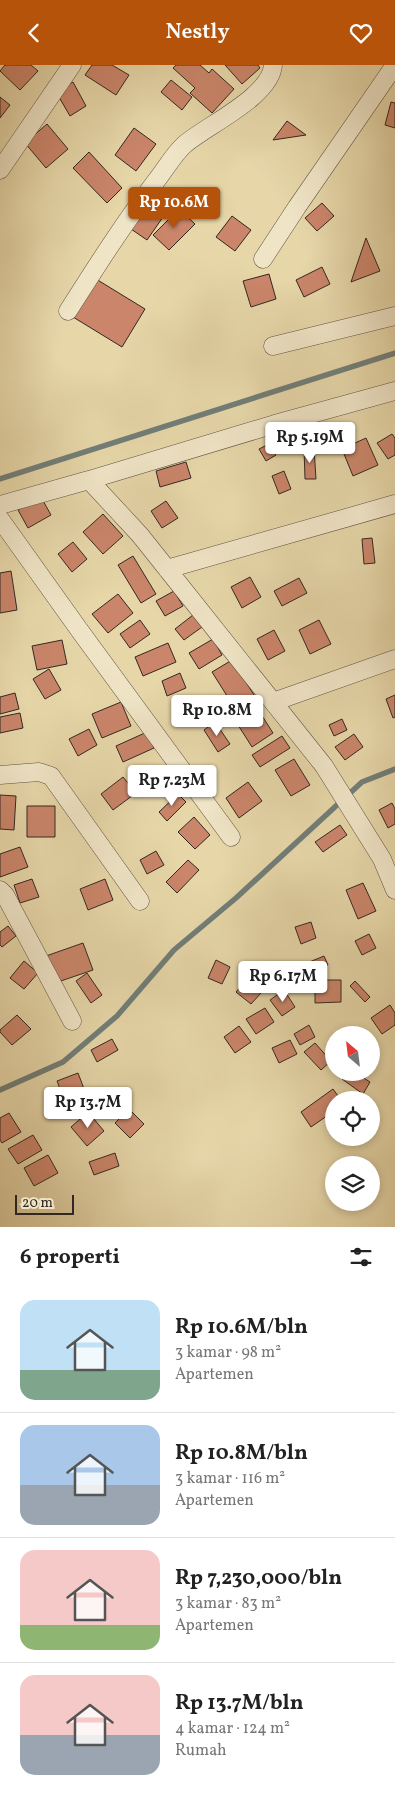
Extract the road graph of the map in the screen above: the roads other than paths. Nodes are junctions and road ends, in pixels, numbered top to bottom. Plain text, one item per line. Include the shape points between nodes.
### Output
1 (72, 65) edge
2 (273, 65) edge
3 (395, 65) edge
4 (0, 170) edge
5 (263, 259) dead end
6 (68, 311) dead end
7 (395, 317) edge
8 (273, 346) dead end
9 (395, 391) edge
10 (89, 480) junction
11 (395, 503) edge
12 (0, 505) edge
13 (0, 519) edge
14 (166, 569) junction
15 (395, 659) edge
16 (273, 702) junction
17 (0, 775) edge
18 (231, 837) dead end
19 (395, 889) edge
20 (0, 890) edge
21 (140, 901) dead end
22 (72, 1021) dead end

1 - 4 street
2 - 6 street via 265,82 240,107 184,145 122,228
3 - 5 street
7 - 8 street
9 - 10 street via 275,423
10 - 12 street
10 - 14 street via 140,535
11 - 14 street
13 - 18 street
14 - 16 street
15 - 16 street
16 - 19 street via 324,766 382,859
17 - 21 street via 39,771 51,776
20 - 22 street

